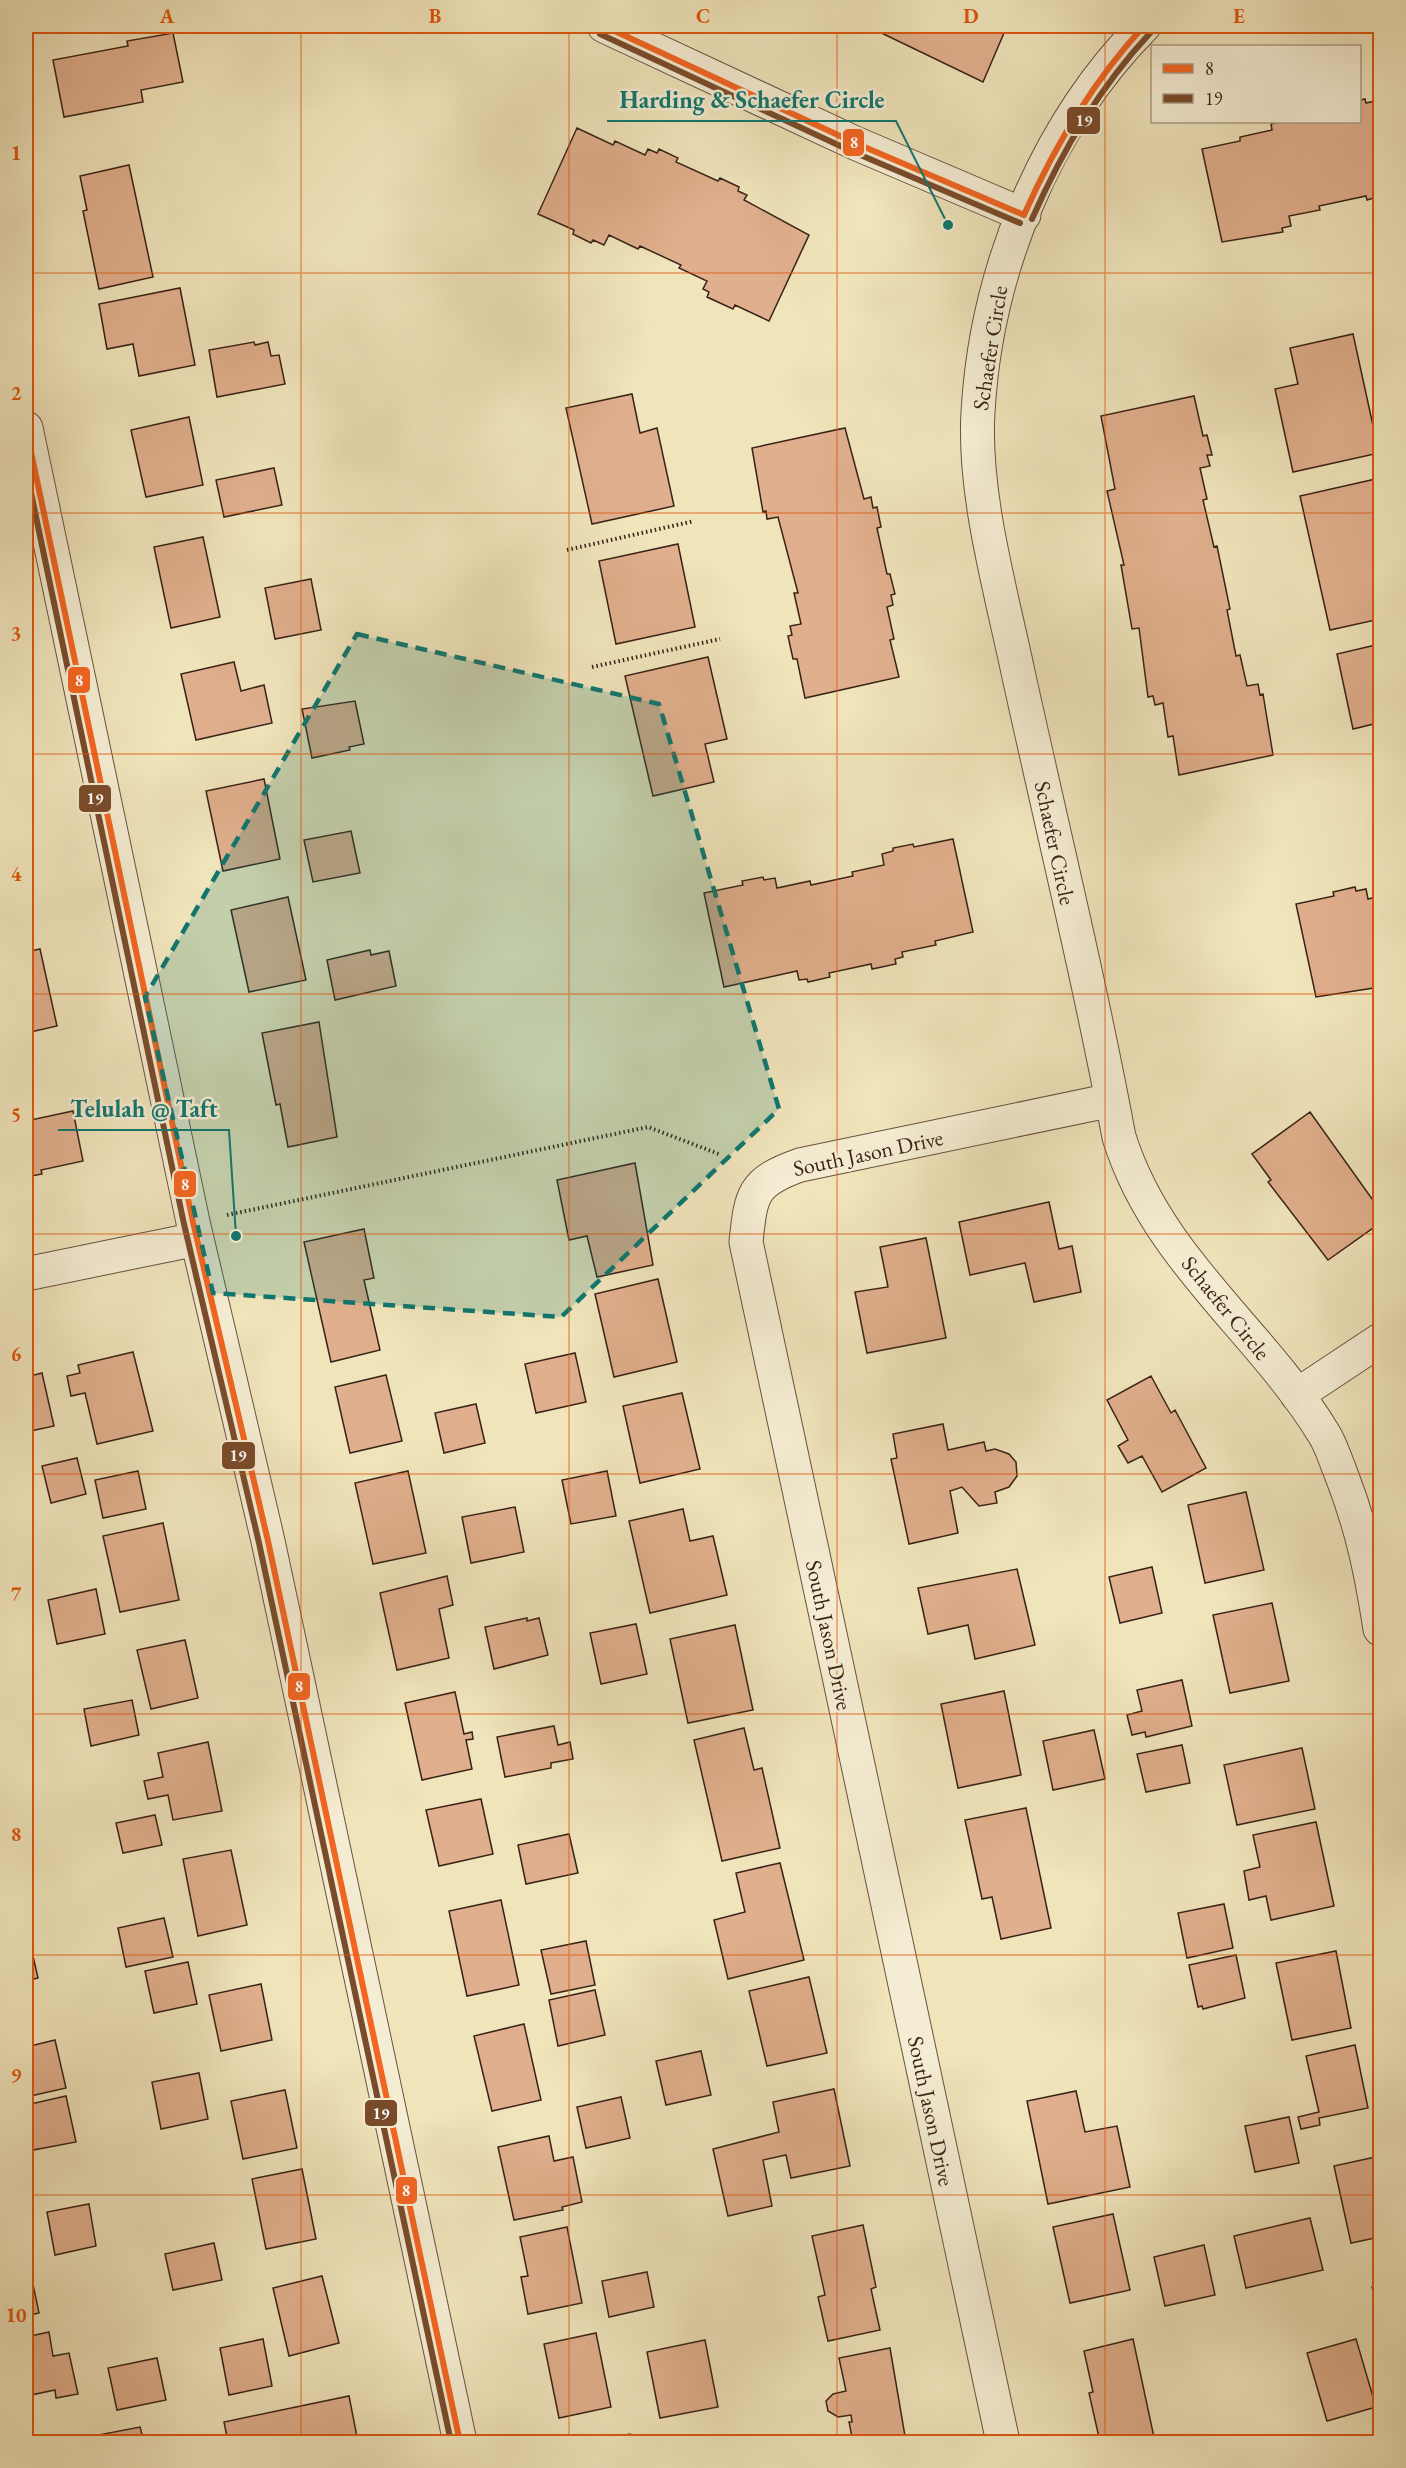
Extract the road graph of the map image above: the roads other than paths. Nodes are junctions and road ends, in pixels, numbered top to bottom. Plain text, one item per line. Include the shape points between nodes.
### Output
1 (604, 26) edge
2 (1144, 26) edge
3 (1024, 215) junction
4 (26, 428) edge
5 (1112, 1100) junction
6 (197, 1239) junction
7 (26, 1274) edge
8 (1380, 1340) edge
9 (1297, 1395) junction
10 (1380, 1629) edge
11 (460, 2442) edge
12 (1003, 2442) edge

1 - 3 street
2 - 3 street, Schaefer Circle via 1078,108 1049,157
3 - 5 street, Schaefer Circle via 1007,259 983,362 978,414 981,467 989,535
4 - 6 street
5 - 9 street, Schaefer Circle via 1130,1172 1149,1210
5 - 12 street, South Jason Drive via 800,1165 775,1174 759,1186 749,1207 746,1242
6 - 7 street
6 - 11 street via 268,1541
8 - 9 street
9 - 10 street, Schaefer Circle via 1325,1435 1360,1522

